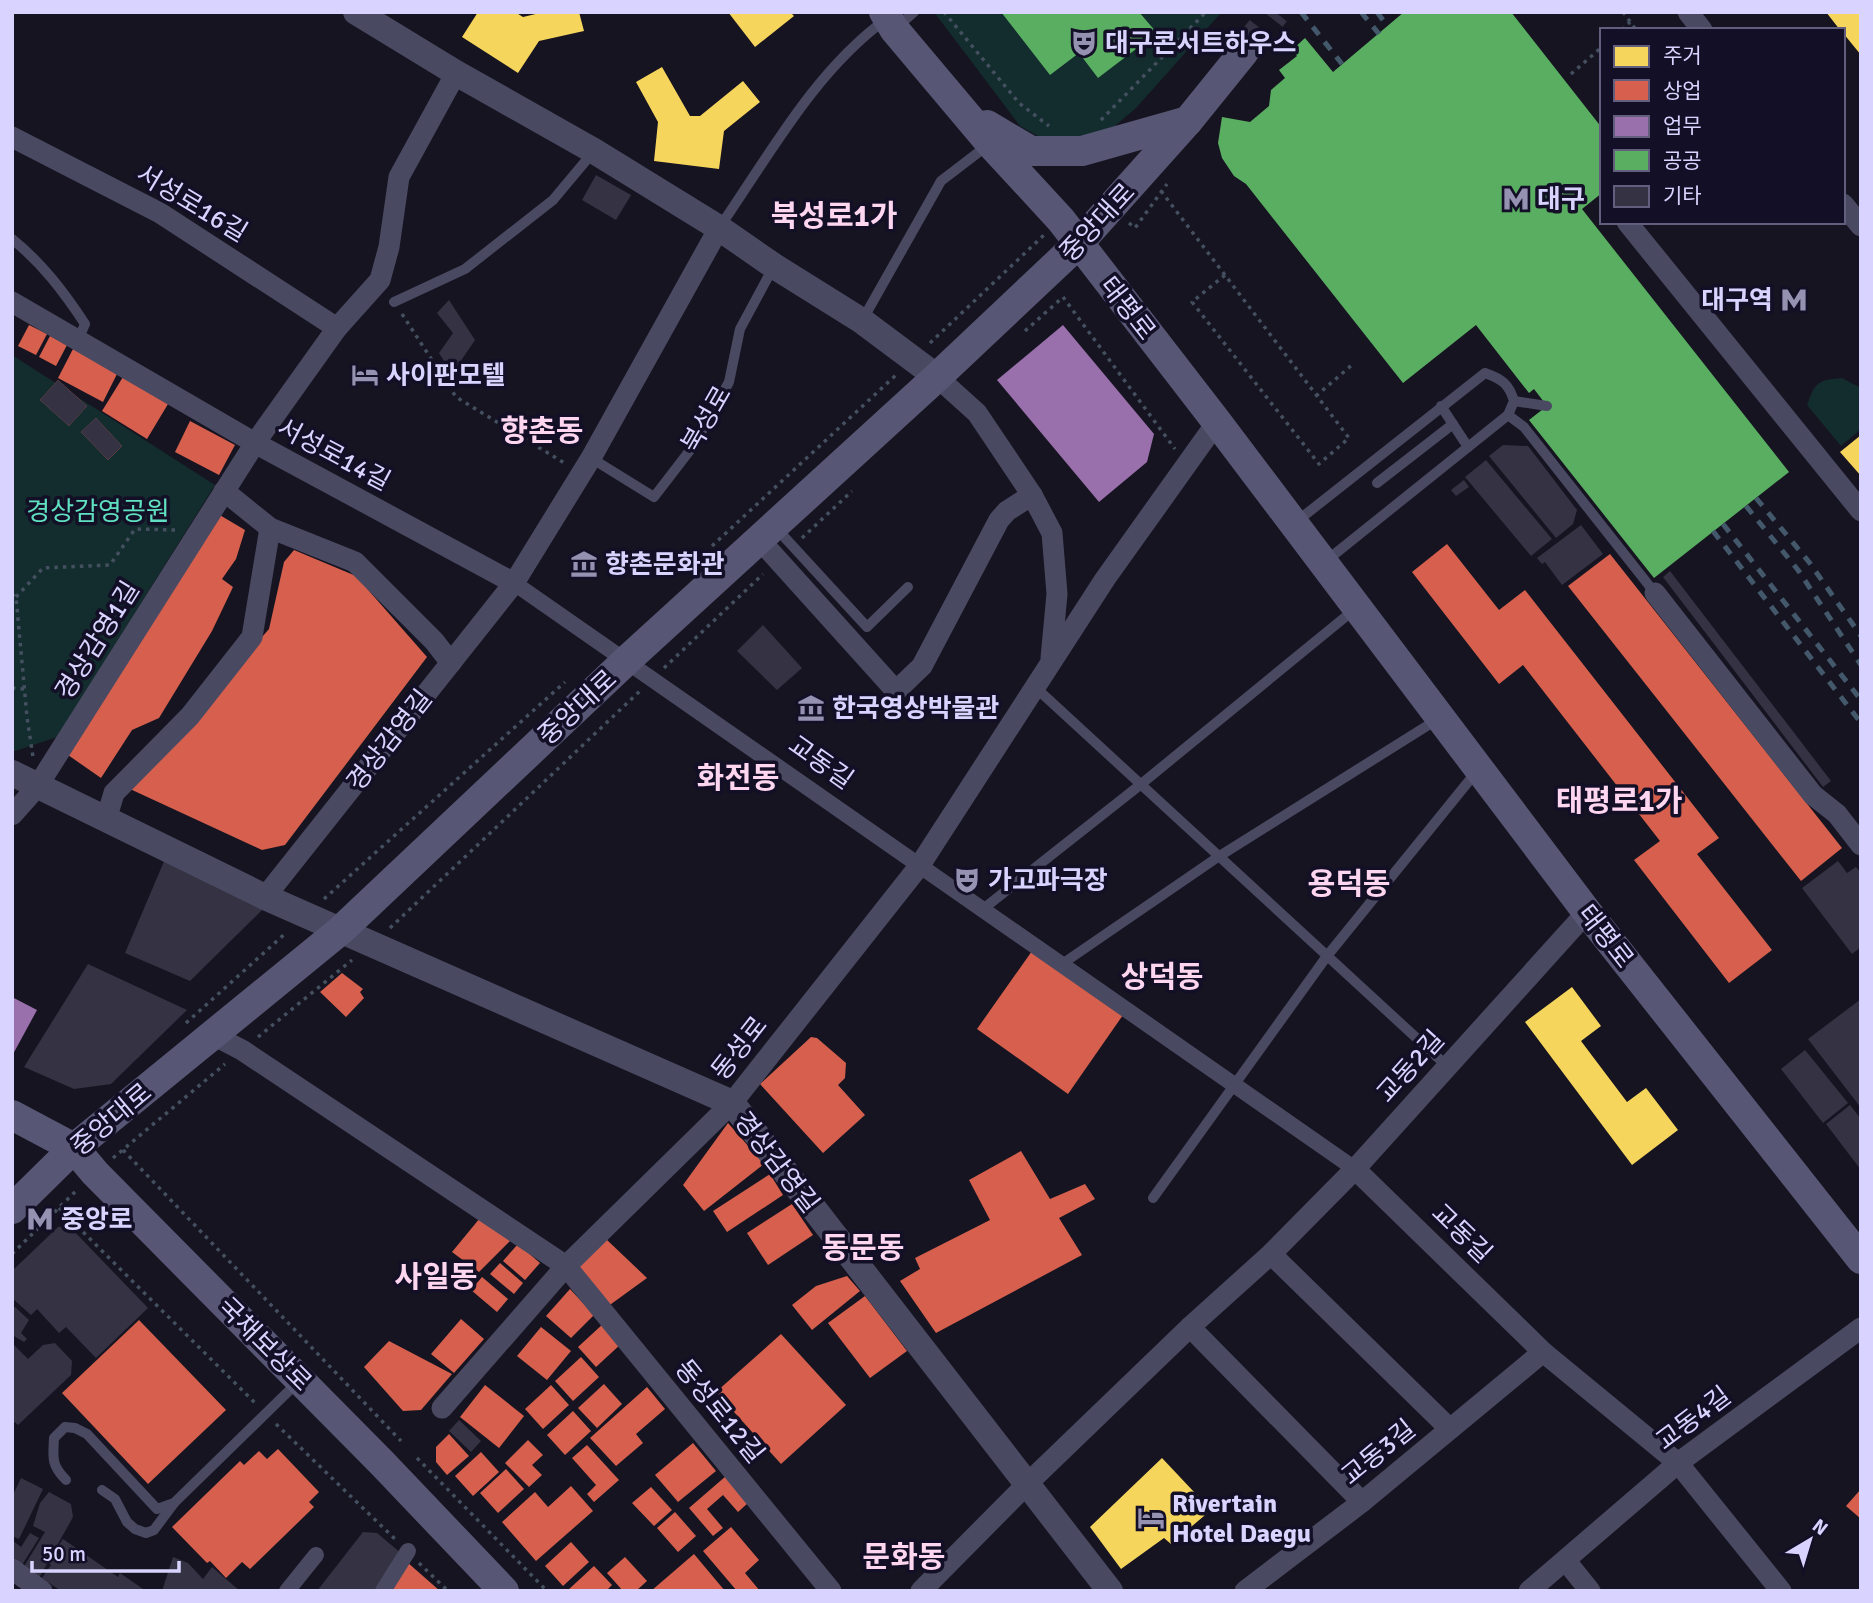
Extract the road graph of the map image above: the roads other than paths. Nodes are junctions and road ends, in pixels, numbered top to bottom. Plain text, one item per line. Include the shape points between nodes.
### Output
1 (356, 12) edge
2 (1688, 12) edge
3 (895, 18) edge
4 (1700, 28) edge
5 (1243, 53) tunnel mouth
6 (456, 73) junction
7 (963, 110) junction
8 (1188, 121) junction
9 (12, 137) edge
10 (990, 143) junction
11 (594, 151) junction
12 (1845, 206) edge
13 (1630, 224) edge
14 (1861, 226) edge
15 (719, 228) junction
16 (12, 239) edge
17 (1078, 244) junction
18 (774, 267) junction
19 (12, 302) edge
20 (394, 302) road end
21 (862, 321) junction
22 (337, 328) junction
23 (78, 340) junction
24 (937, 377) junction
25 (1514, 401) junction
26 (1441, 406) junction
27 (1547, 406) dead end
28 (1508, 415) junction
29 (1217, 422) junction
30 (1453, 424) junction
31 (255, 443) junction
32 (1468, 447) junction
33 (586, 466) junction
34 (1377, 483) dead end
35 (224, 491) junction
36 (1032, 495) junction
37 (1861, 511) edge
38 (1294, 524) junction
39 (270, 528) junction
40 (776, 543) junction
41 (1324, 563) junction
42 (514, 583) junction
43 (908, 587) dead end
44 (1655, 593) joint
45 (1357, 608) junction
46 (626, 661) junction
47 (450, 663) junction
48 (1051, 663) junction
49 (1035, 687) junction
50 (1440, 718) junction
51 (1479, 769) junction
52 (12, 773) edge
53 (1140, 785) junction
54 (37, 787) junction
55 (12, 815) edge
56 (106, 820) junction
57 (1861, 845) edge
58 (1218, 857) junction
59 (920, 865) junction
60 (265, 897) junction
61 (983, 909) junction
62 (1587, 912) junction
63 (341, 930) junction
64 (1327, 956) junction
65 (1062, 964) junction
66 (214, 1035) junction
67 (1448, 1067) junction
68 (1234, 1084) junction
69 (732, 1102) junction
70 (12, 1115) edge
71 (74, 1148) junction
72 (1355, 1169) junction
73 (1153, 1198) dead end
74 (12, 1209) edge
75 (1271, 1254) junction
76 (1861, 1259) edge
77 (566, 1266) junction
78 (1190, 1327) junction
79 (1861, 1328) edge
80 (1543, 1352) junction
81 (300, 1380) junction
82 (442, 1408) dead end
83 (1450, 1429) junction
84 (1678, 1463) junction
85 (66, 1480) dead end
86 (1026, 1485) junction
87 (102, 1490) dead end
88 (1362, 1502) junction
89 (174, 1503) junction
90 (408, 1551) dead end
91 (316, 1555) dead end
92 (1566, 1561) junction
93 (12, 1569) edge
94 (40, 1590) edge
95 (287, 1591) edge
96 (383, 1591) edge
97 (504, 1591) edge
98 (831, 1591) edge
99 (921, 1591) edge
100 (1110, 1591) edge
101 (1245, 1591) edge
102 (1529, 1591) edge
103 (1590, 1591) edge
104 (1781, 1591) edge

1 - 6 street
2 - 4 street
3 - 7 main road, 태평로
3 - 15 lane, 태평로 via 868,33 822,78
5 - 8 main road, 중앙대로
6 - 11 street
6 - 22 street, 경상감영1길 via 399,177 380,281
7 - 8 main road via 1031,151 1087,151
7 - 10 main road, 태평로
8 - 17 main road, 중앙대로
9 - 22 street, 서성로16길 via 160,213
10 - 17 main road, 태평로
10 - 21 lane via 941,181
11 - 15 street
11 - 20 lane via 553,200 465,269
12 - 14 street
13 - 37 street
15 - 18 street
15 - 33 street
16 - 23 lane via 63,290 85,324
17 - 24 main road, 중앙대로
17 - 29 main road, 태평로
18 - 21 street
18 - 33 lane, 북성로 via 740,329 729,382 694,445 654,497
19 - 23 street, 서성로14길
21 - 24 street
22 - 31 street, 경상감영1길
23 - 31 street, 서성로14길
24 - 36 street via 976,413
24 - 40 main road, 중앙대로
25 - 26 lane via 1509,386 1485,373
25 - 27 lane
25 - 28 lane
26 - 30 lane
26 - 38 lane
28 - 32 lane
28 - 44 lane via 1524,427
29 - 38 main road, 태평로
29 - 48 street, 동성로
30 - 32 lane
30 - 34 lane
31 - 35 street, 경상감영1길
31 - 42 street, 서성로14길
32 - 41 lane
33 - 42 street
35 - 39 street
35 - 54 street, 경상감영1길
36 - 40 street via 999,520 922,666 896,691
36 - 48 street via 1052,533 1056,594
38 - 41 main road, 태평로
39 - 47 street via 355,562
39 - 56 street via 252,637 190,716 114,793
40 - 43 lane via 867,627
40 - 46 main road, 중앙대로
41 - 45 main road, 태평로
42 - 46 street, 서성로14길
42 - 47 street, 경상감영길
44 - 57 street via 1813,795 1837,814
45 - 50 main road, 태평로
45 - 53 lane
46 - 59 street, 교동길
46 - 63 main road, 중앙대로
47 - 60 street, 경상감영길
48 - 49 street, 동성로
49 - 53 lane
49 - 59 street, 동성로
50 - 51 main road, 태평로
50 - 58 lane
51 - 62 main road, 태평로
51 - 64 lane
52 - 54 street, 경상감영길
53 - 58 lane
53 - 61 lane
54 - 55 street, 경상감영1길
54 - 56 street, 경상감영길
56 - 60 street, 경상감영길
58 - 64 lane
58 - 65 lane
59 - 61 street, 교동길
59 - 69 street, 동성로
60 - 63 street, 경상감영길
61 - 65 street, 교동길
62 - 67 street, 교동2길
62 - 76 main road, 태평로
63 - 66 main road, 중앙대로
63 - 69 street, 경상감영길
64 - 67 lane
64 - 68 lane
65 - 68 street, 교동길
66 - 71 main road, 중앙대로
66 - 77 street
67 - 72 street, 교동2길
68 - 72 street, 교동길
68 - 73 lane
69 - 77 street, 동성로
69 - 86 street, 경상감영길
70 - 71 main road, 국채보상로
71 - 74 main road, 중앙대로
71 - 81 main road, 국채보상로
72 - 75 street, 교동2길
72 - 80 street, 교동길
75 - 78 street, 교동2길
75 - 83 street
77 - 82 street, 동성로
77 - 98 street, 동성로12길
78 - 86 street, 교동2길
78 - 88 street
79 - 84 street, 교동4길
80 - 83 street, 교동3길
80 - 84 street, 교동길
81 - 89 lane
81 - 97 main road, 국채보상로
83 - 88 street, 교동3길
84 - 92 street, 교동4길
84 - 104 street, 교동길
85 - 89 lane via 55,1469 53,1458 54,1438 65,1427 87,1434 157,1509
86 - 99 street, 교동2길
86 - 100 street, 경상감영길
87 - 89 lane via 115,1499 127,1522 146,1533 154,1530
88 - 101 street, 교동3길
90 - 96 street
91 - 95 street
92 - 102 street, 교동4길
92 - 103 street
93 - 94 street

